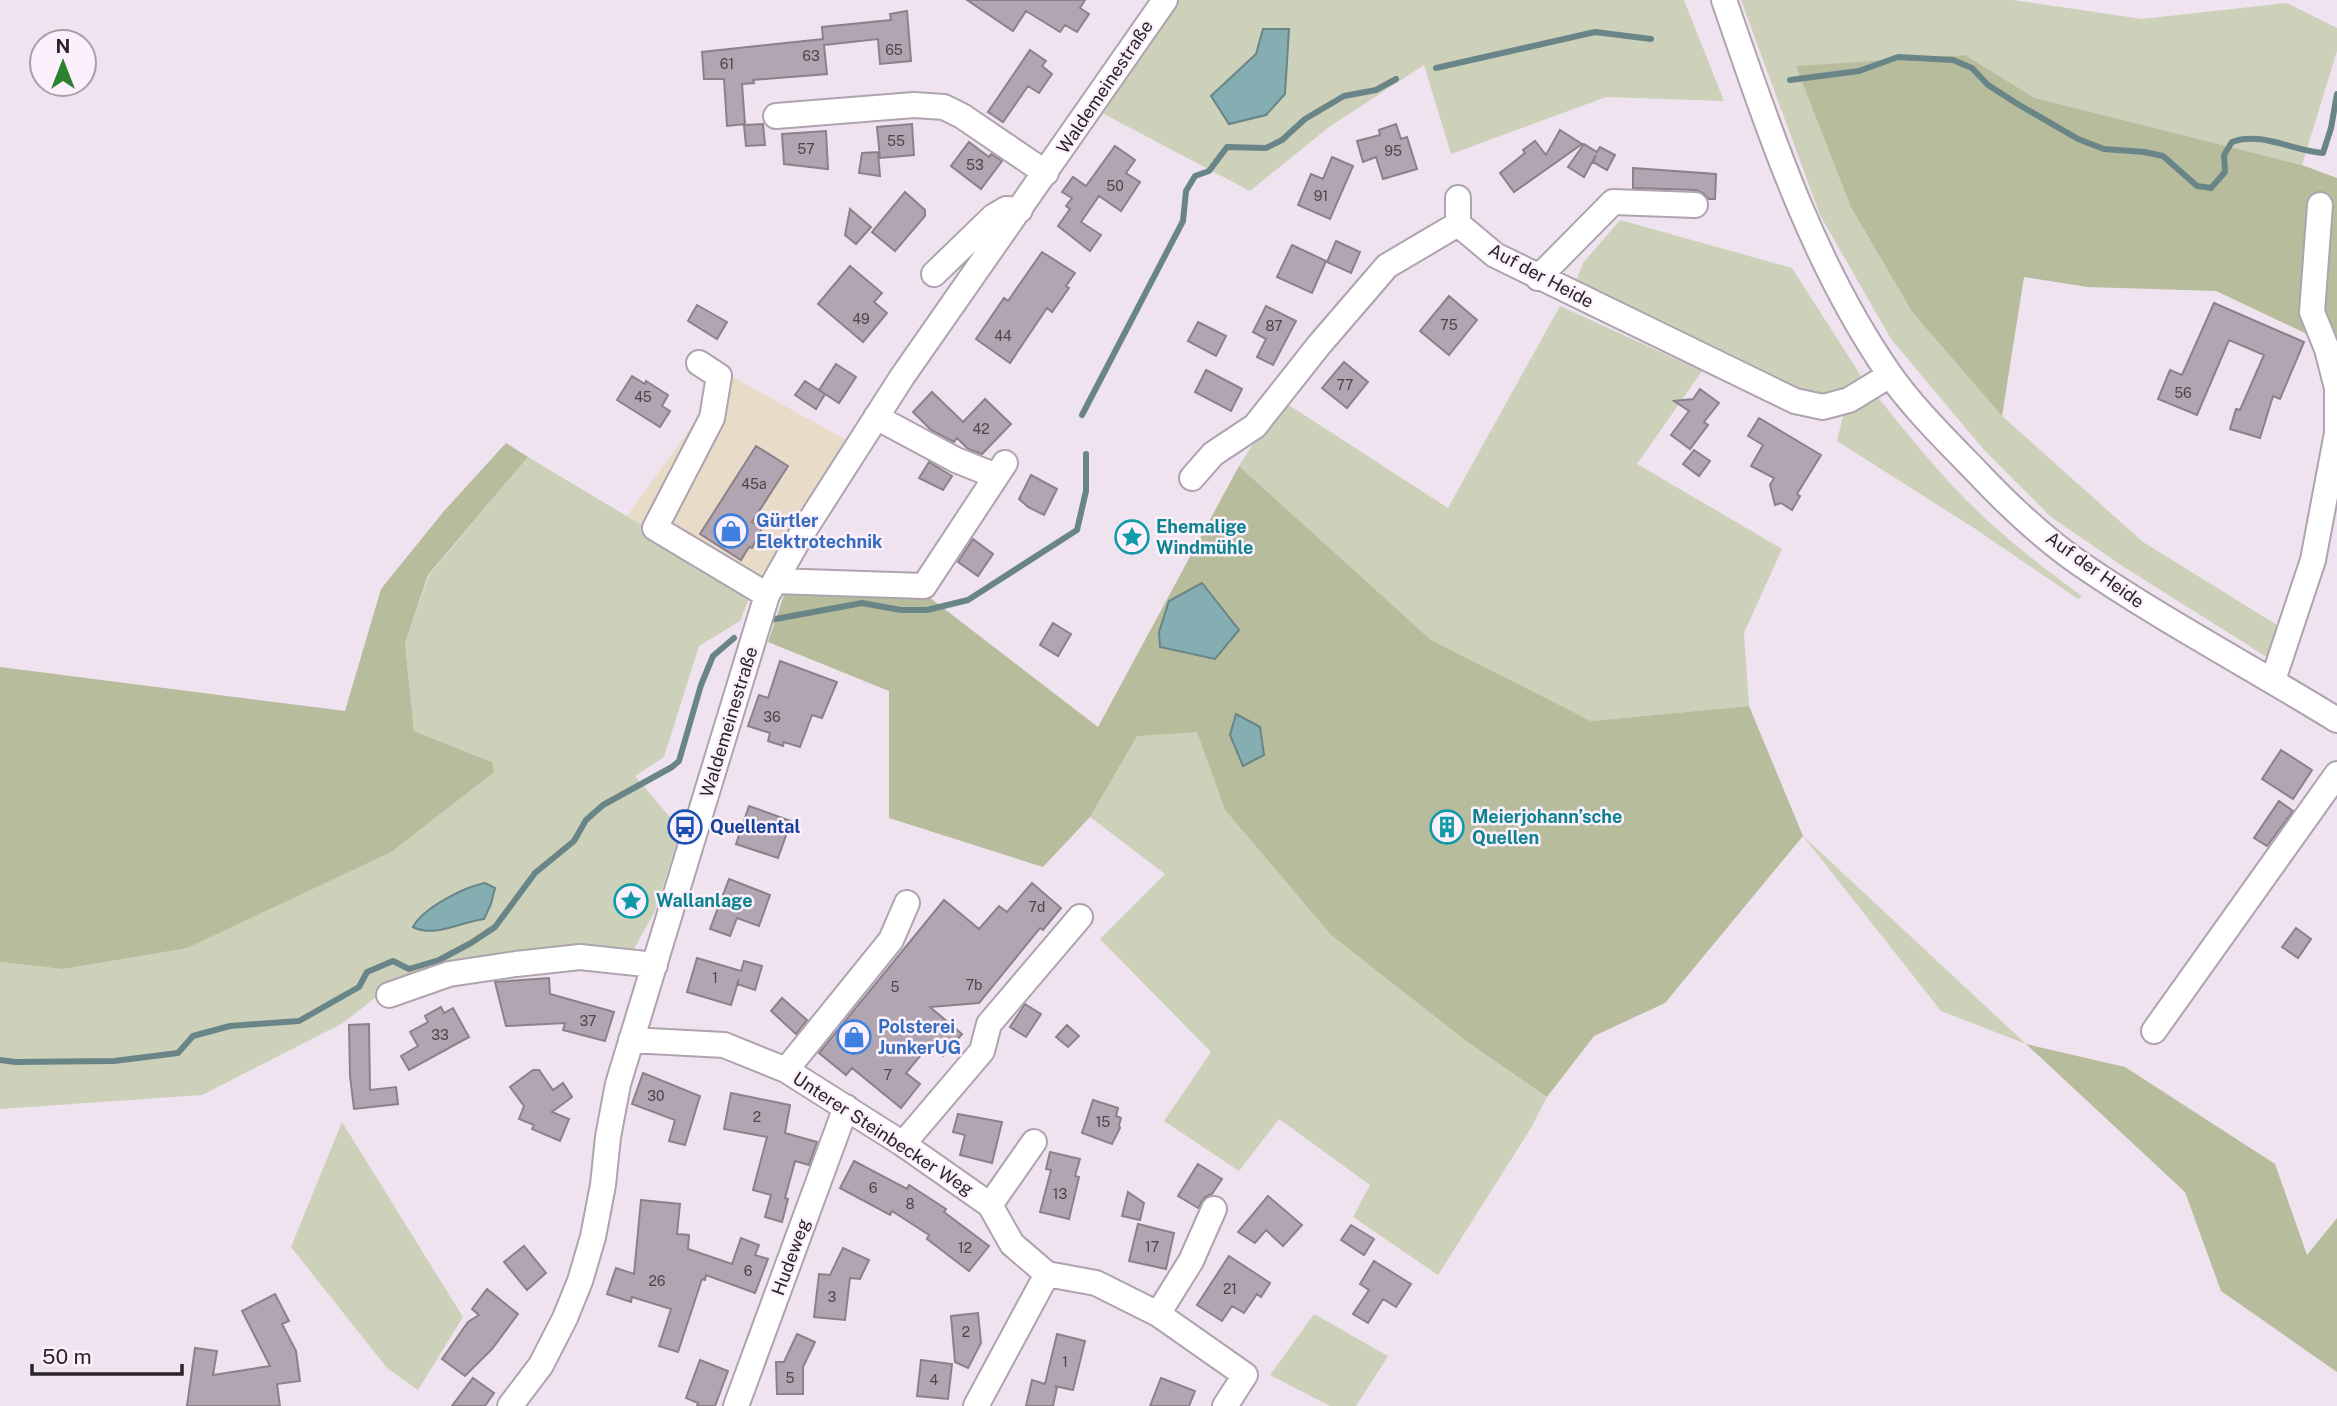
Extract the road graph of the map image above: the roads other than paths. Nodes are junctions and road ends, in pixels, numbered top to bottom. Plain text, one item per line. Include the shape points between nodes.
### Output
1 (1165, 0) edge
2 (1724, 0) edge
3 (776, 116) dead end
4 (1046, 173) junction
5 (1458, 198) dead end
6 (1695, 205) dead end
7 (2320, 205) dead end
8 (1020, 210) junction
9 (1458, 223) junction
10 (934, 274) dead end
11 (1538, 278) junction
12 (699, 363) dead end
13 (1890, 375) junction
14 (876, 417) junction
15 (1192, 478) dead end
16 (771, 588) junction
17 (2273, 680) junction
18 (2337, 720) edge
19 (2337, 774) edge
20 (906, 902) dead end
21 (1080, 917) dead end
22 (655, 965) junction
23 (389, 995) dead end
24 (2154, 1031) dead end
25 (631, 1040) junction
26 (786, 1070) junction
27 (846, 1107) junction
28 (1034, 1143) dead end
29 (903, 1144) junction
30 (990, 1205) junction
31 (1214, 1209) dead end
32 (1047, 1274) junction
33 (1158, 1314) junction
34 (510, 1406) edge
35 (736, 1406) edge
36 (976, 1406) edge
37 (1225, 1406) edge

1 - 4 street, Waldemeinestraße
2 - 13 street, Auf der Heide via 1804,215
3 - 4 street, Waldemeinestraße via 914,105 944,107
4 - 8 street, Waldemeinestraße
5 - 9 street
6 - 11 street via 1613,202
7 - 17 street via 2312,312 2337,388 2337,433 2313,560
8 - 10 street via 1006,209 994,216
8 - 14 street, Waldemeinestraße
9 - 11 street, Auf der Heide via 1495,255
9 - 15 street via 1387,266 1255,426 1213,454
11 - 13 street, Auf der Heide via 1795,401 1823,407 1849,400
12 - 16 street via 719,376 712,418 655,528
13 - 17 street, Auf der Heide via 2003,500 2077,561
14 - 16 street, Waldemeinestraße
14 - 16 street via 956,460 1001,470 924,586
16 - 22 street, Waldemeinestraße
17 - 18 street, Auf der Heide
19 - 24 street
20 - 26 street via 891,940
21 - 29 street via 989,1024 982,1051
22 - 23 street via 580,957 516,964 450,974
22 - 25 street, Waldemeinestraße
25 - 26 street, Unterer Steinbecker Weg via 724,1045
25 - 34 street, Waldemeinestraße via 618,1084 593,1237 580,1281 541,1365
26 - 27 street, Unterer Steinbecker Weg
27 - 29 street, Unterer Steinbecker Weg
27 - 35 street, Hudeweg
28 - 30 street
29 - 30 street, Unterer Steinbecker Weg
30 - 32 street, Unterer Steinbecker Weg via 1012,1244
31 - 33 street via 1192,1261
32 - 33 street via 1096,1283
32 - 36 street
33 - 37 street via 1245,1375

